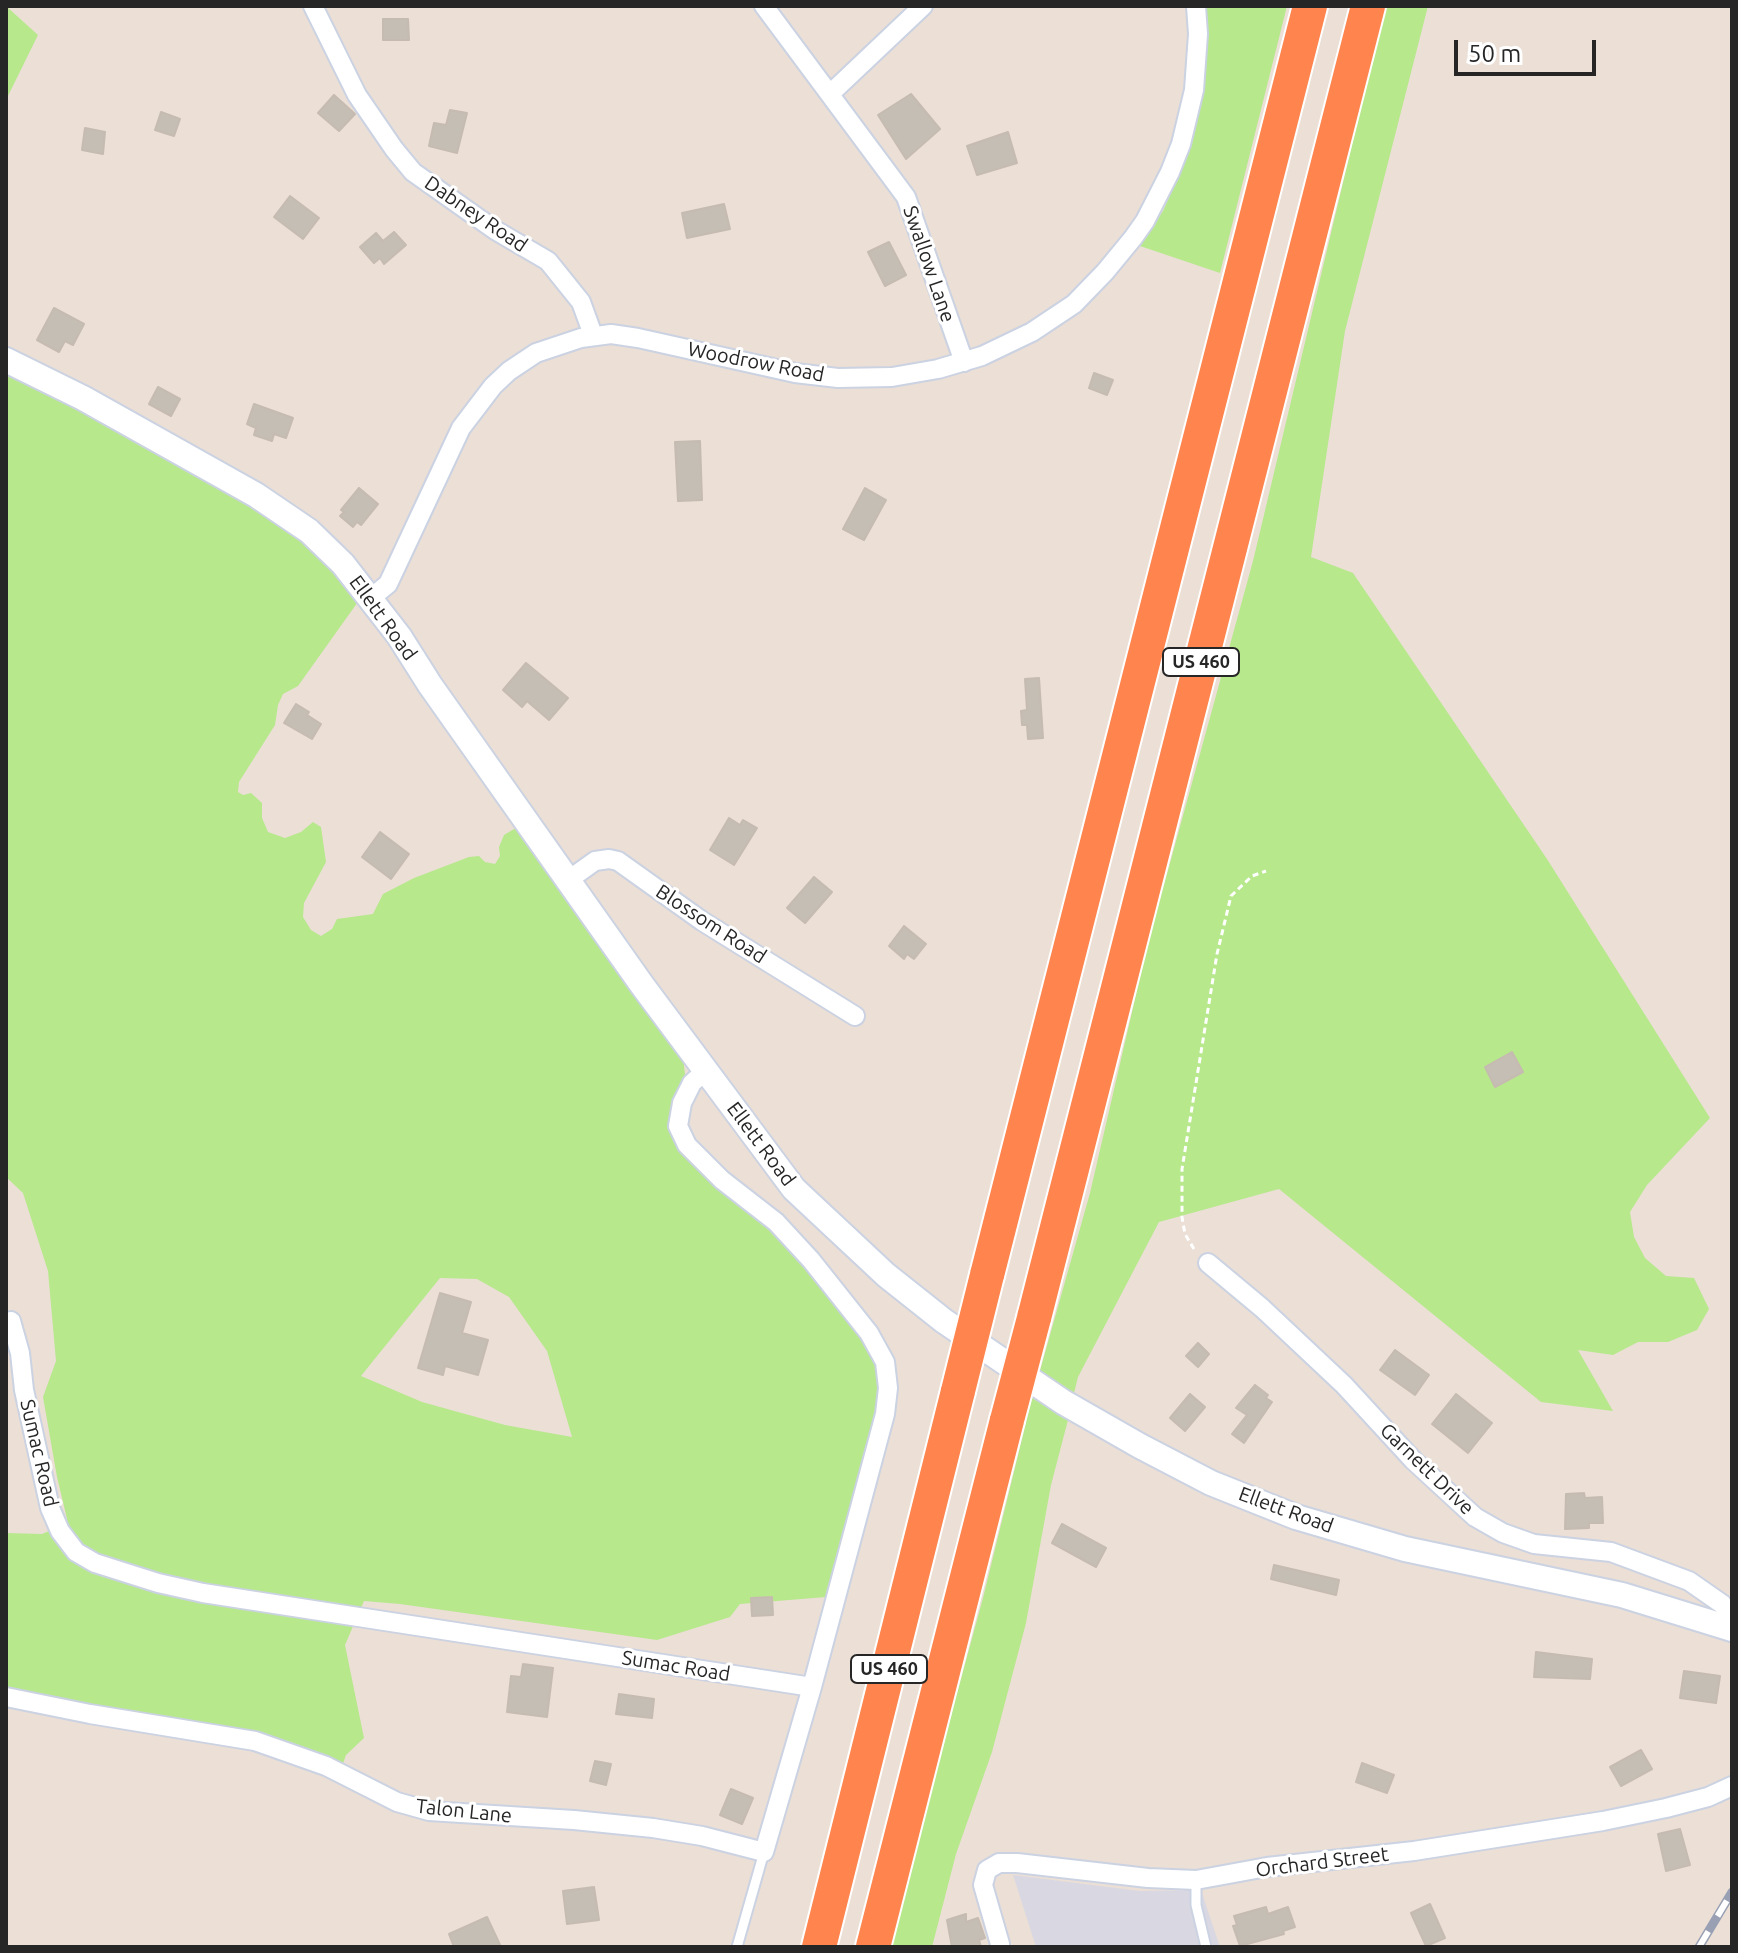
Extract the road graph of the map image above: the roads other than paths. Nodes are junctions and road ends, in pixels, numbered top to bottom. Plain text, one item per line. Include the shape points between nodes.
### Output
1 (313, 6) edge
2 (764, 6) edge
3 (923, 6) edge
4 (1196, 6) edge
5 (1310, 6) edge
6 (1368, 6) edge
7 (830, 94) junction
8 (593, 335) junction
9 (6, 360) edge
10 (964, 362) junction
11 (371, 598) junction
12 (567, 881) junction
13 (855, 1016) dead end
14 (706, 1070) junction
15 (1208, 1263) road end
16 (11, 1321) dead end
17 (1732, 1617) edge
18 (1732, 1629) edge
19 (812, 1687) junction
20 (6, 1697) edge
21 (1732, 1786) edge
22 (764, 1852) junction
23 (1196, 1880) junction
24 (1000, 1944) dead end
25 (737, 1947) edge
26 (819, 1947) edge
27 (873, 1947) edge
28 (1206, 1947) edge

1 - 8 street, Dabney Road via 357,95 413,172 548,261 581,302
2 - 7 street, Swallow Lane
3 - 7 street
4 - 10 street, Woodrow Road via 1197,62 1188,118 1170,172 1145,221 1074,304 1032,332
5 - 26 highway, US 460, bridge
6 - 27 highway, US 460, bridge
7 - 10 street, Swallow Lane via 906,197
8 - 10 street, Woodrow Road via 638,338 838,378 892,377
8 - 11 street, Woodrow Road via 536,353 493,386 461,428 388,584
9 - 11 street, Ellett Road via 256,495 309,531
11 - 12 street, Ellett Road
12 - 13 street, Blossom Road via 595,861 618,861 702,921
12 - 14 street, Ellett Road
14 - 18 street, Ellett Road via 794,1189 886,1275 1063,1402 1140,1446 1211,1483 1296,1517 1405,1549 1622,1595
14 - 19 street via 682,1103 678,1126 687,1145 802,1250 869,1333 885,1362 885,1414
15 - 17 street, Garnett Drive via 1332,1374 1475,1517 1534,1544 1611,1552 1689,1581
16 - 19 street, Sumac Road via 50,1508 76,1552 95,1563 203,1593
19 - 22 street
20 - 22 street, Talon Lane via 255,1741 429,1811 653,1828
21 - 23 street, Orchard Street via 1603,1821
22 - 25 lane
23 - 24 street, Orchard Street via 999,1863 987,1870 983,1885
23 - 28 lane

